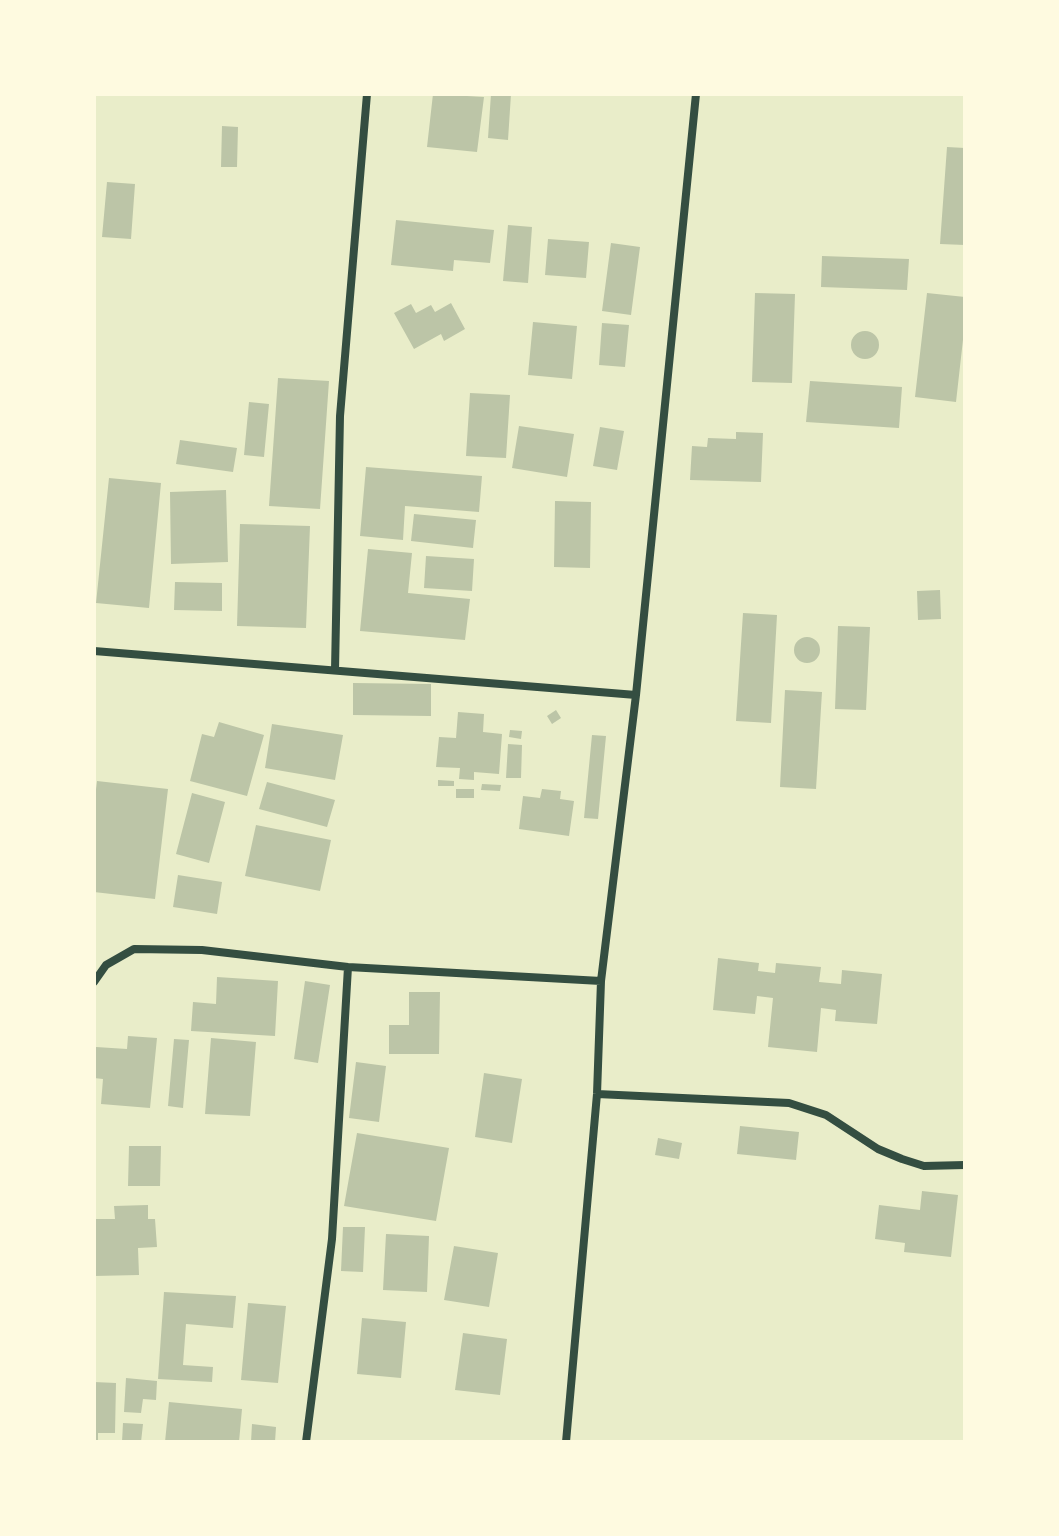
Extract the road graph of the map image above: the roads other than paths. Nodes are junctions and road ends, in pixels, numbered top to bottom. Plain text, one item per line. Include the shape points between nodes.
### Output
1 (367, 94) edge
2 (696, 94) edge
3 (94, 651) edge
4 (335, 670) junction
5 (636, 695) junction
6 (348, 967) junction
7 (601, 981) junction
8 (94, 982) edge
9 (597, 1094) junction
10 (965, 1165) edge
11 (306, 1442) edge
12 (566, 1442) edge

1 - 4 street via 340,416
2 - 5 street
3 - 4 street
4 - 5 street
5 - 7 street
6 - 7 street
6 - 8 street via 202,950 134,949 106,965
6 - 11 street via 332,1239
7 - 9 street
9 - 10 street via 789,1103 826,1115 902,1159 924,1166
9 - 12 street

